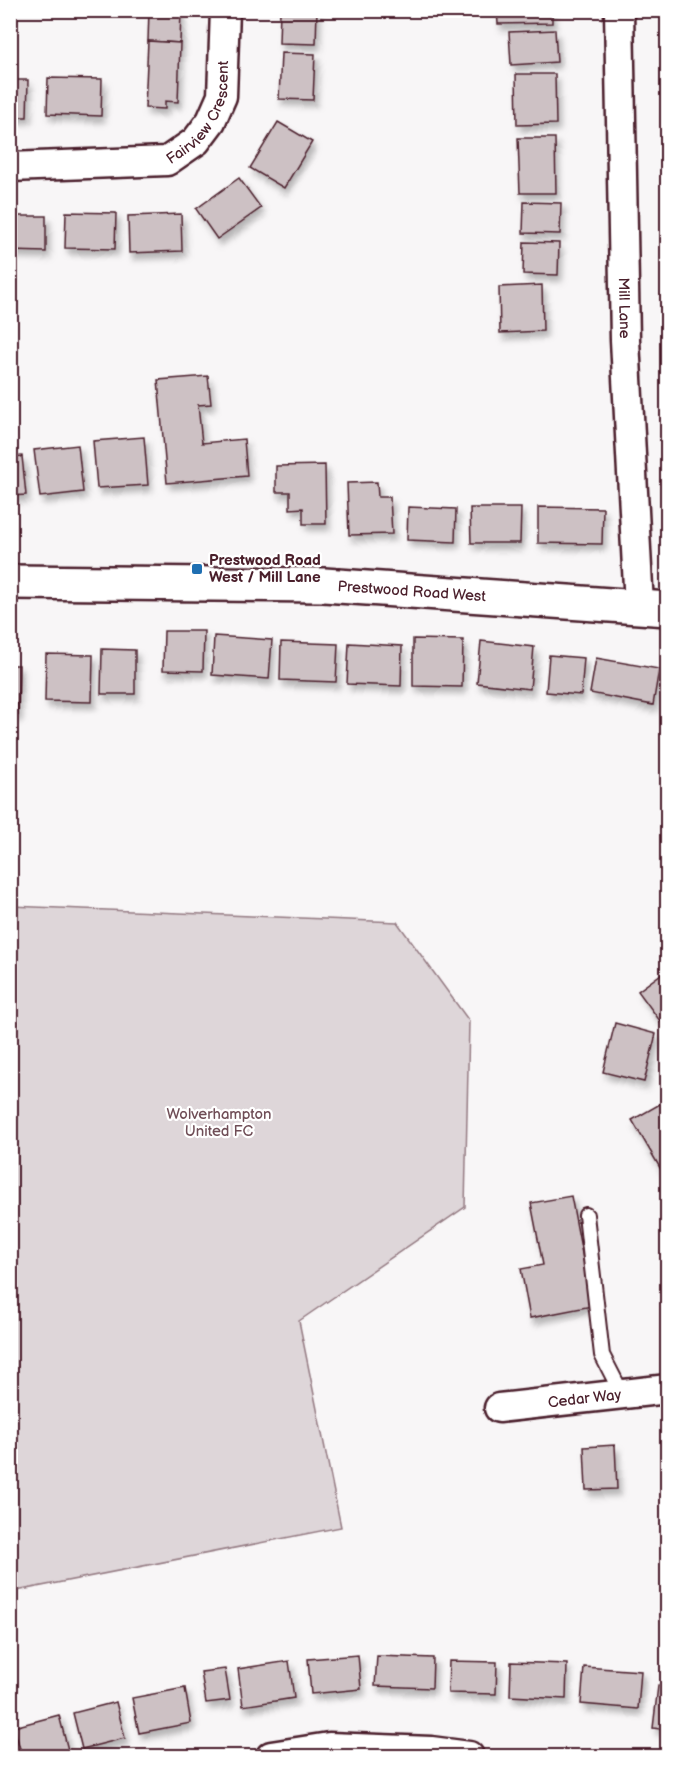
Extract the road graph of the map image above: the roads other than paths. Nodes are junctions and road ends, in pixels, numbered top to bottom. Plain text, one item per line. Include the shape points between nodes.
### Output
1 (225, 10) edge
2 (619, 10) edge
3 (10, 166) edge
4 (10, 582) edge
5 (653, 608) edge
6 (586, 1215) dead end
7 (668, 1389) edge
8 (622, 1394) junction
9 (499, 1408) dead end
10 (271, 1756) edge
11 (469, 1756) edge

1 - 3 street, Fairview Crescent via 222,96 196,141 166,160
2 - 5 street, Mill Lane via 625,340
4 - 5 street, Prestwood Road West via 324,585
6 - 8 lane via 602,1355
7 - 8 street, Cedar Way
8 - 9 street, Cedar Way
10 - 11 street via 329,1747 431,1750

